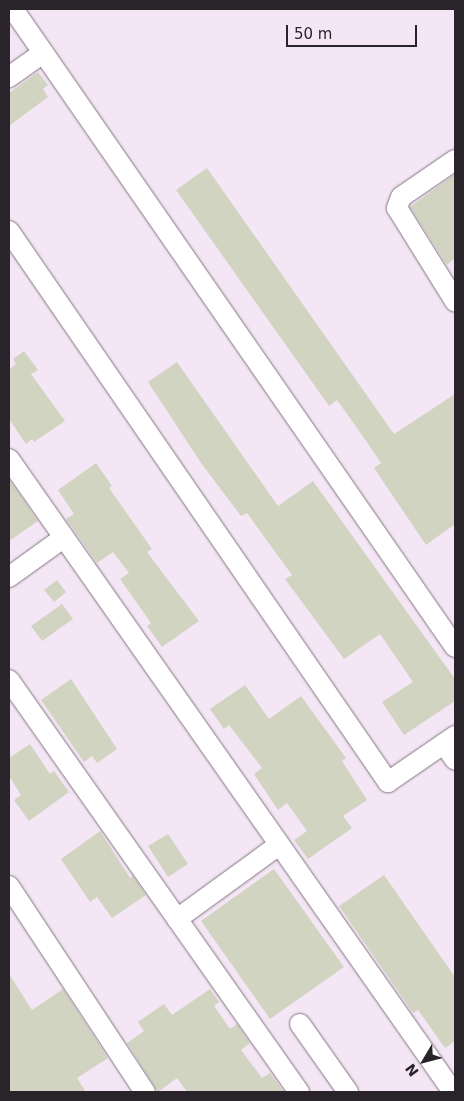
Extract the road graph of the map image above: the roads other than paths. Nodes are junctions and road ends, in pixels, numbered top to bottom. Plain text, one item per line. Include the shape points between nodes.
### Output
1 (13, 9) edge
2 (43, 53) junction
3 (9, 77) edge
4 (455, 160) edge
5 (9, 231) edge
6 (455, 301) edge
7 (9, 459) edge
8 (63, 538) junction
9 (9, 577) edge
10 (455, 647) edge
11 (9, 680) edge
12 (450, 740) edge
13 (455, 760) edge
14 (279, 845) junction
15 (9, 886) edge
16 (177, 919) junction
17 (300, 1024) dead end
18 (145, 1092) edge
19 (299, 1092) edge
20 (348, 1092) edge
21 (453, 1092) edge

1 - 2 street
2 - 3 street
2 - 10 street
4 - 6 street via 401,197 397,208
5 - 12 street via 388,782
7 - 8 street
8 - 9 street
8 - 14 street
11 - 16 street
12 - 13 street
14 - 16 street
14 - 21 street
15 - 18 street
16 - 19 street
17 - 20 street

